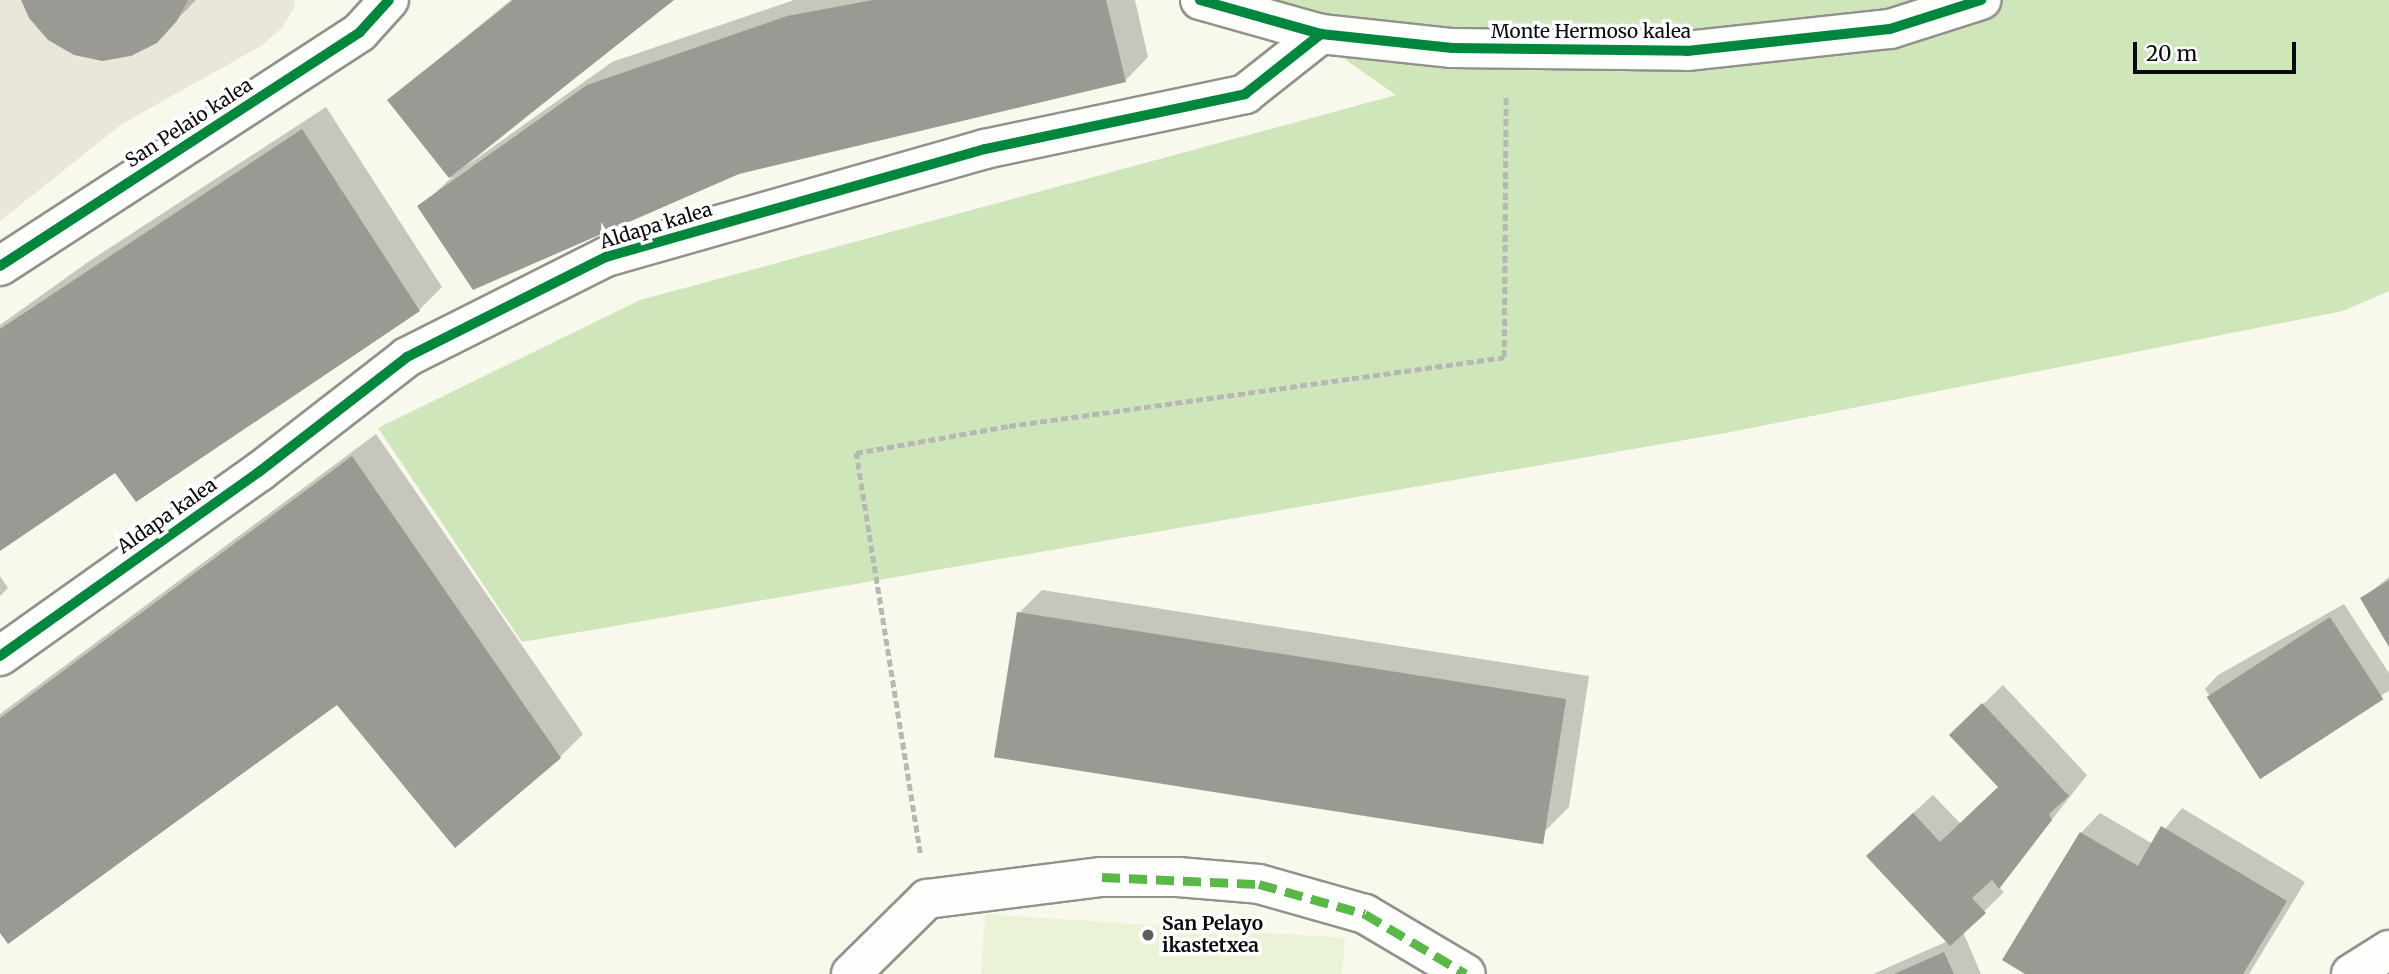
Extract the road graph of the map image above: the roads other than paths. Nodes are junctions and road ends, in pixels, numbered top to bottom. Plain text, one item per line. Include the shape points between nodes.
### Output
1 (389, 0) edge
2 (1200, 0) edge
3 (1981, 0) edge
4 (1321, 34) junction
5 (0, 266) edge
6 (0, 656) edge
7 (2389, 950) edge
8 (851, 974) edge
9 (1466, 974) edge
10 (2351, 974) edge

1 - 5 street, San Pelaio kalea via 360,32
2 - 4 street, Monte Hermoso kalea
3 - 4 street, Monte Hermoso kalea via 1890,29 1714,48 1514,50
4 - 6 street, Aldapa kalea via 1245,94 985,149 606,257 407,357 258,472
7 - 10 street
8 - 9 street via 927,899 1102,877 1259,884 1365,914

